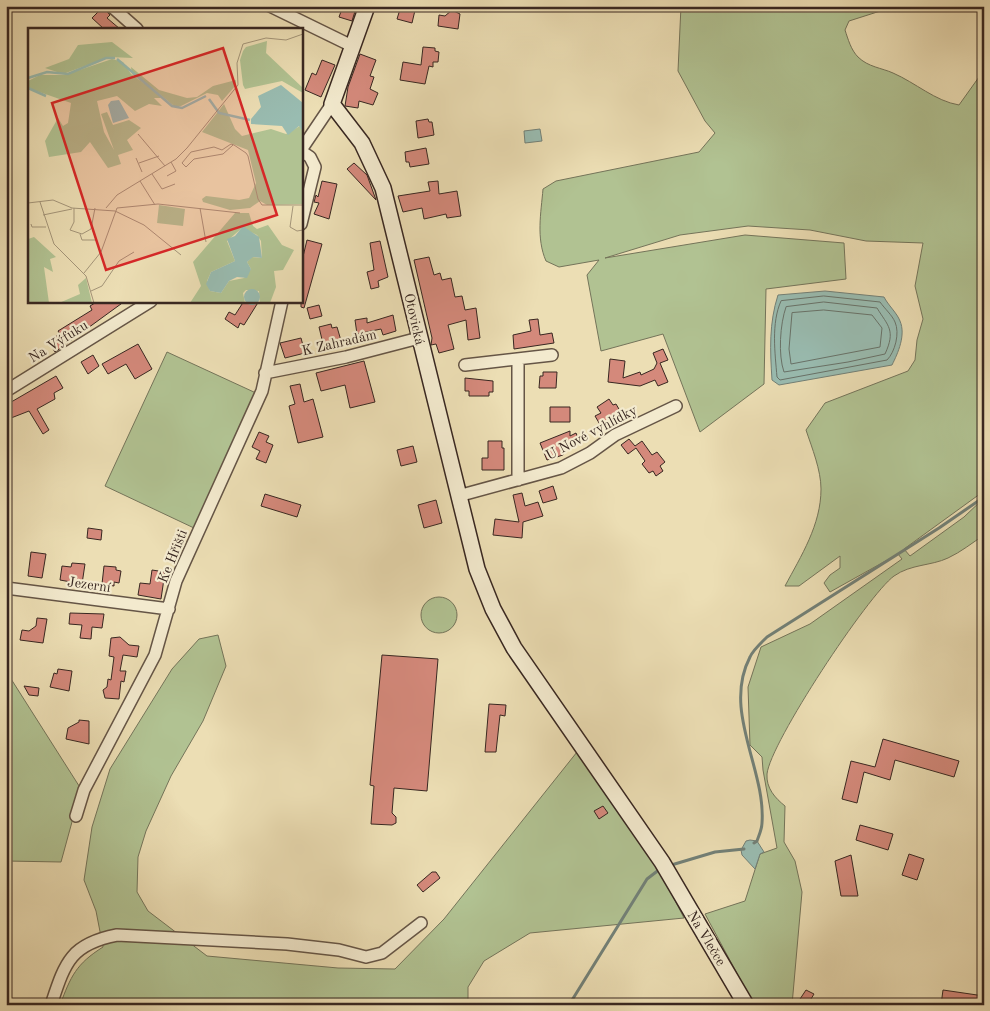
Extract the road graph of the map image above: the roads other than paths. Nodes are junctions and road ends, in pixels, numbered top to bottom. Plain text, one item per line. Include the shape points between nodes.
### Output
1 (111, 6) edge
2 (270, 6) edge
3 (367, 6) edge
4 (136, 28) edge
5 (352, 46) junction
6 (332, 104) junction
7 (302, 149) edge
8 (302, 152) edge
9 (302, 220) edge
10 (149, 302) edge
11 (282, 302) edge
12 (419, 338) junction
13 (552, 354) dead end
14 (518, 360) junction
15 (465, 365) dead end
16 (265, 373) junction
17 (6, 391) edge
18 (676, 406) dead end
19 (518, 480) junction
20 (458, 496) junction
21 (470, 545) joint
22 (6, 588) edge
23 (169, 609) junction
24 (76, 816) dead end
25 (421, 923) dead end
26 (51, 1005) edge
27 (746, 1005) edge

1 - 4 street
2 - 5 street
3 - 5 street
5 - 6 street
6 - 7 street
6 - 12 street, Otovická via 362,143 383,188
8 - 9 street via 310,157 315,167
10 - 17 street, Na Výfuku
11 - 16 street, Ke Hřišti
12 - 16 street, K Zahradám
12 - 20 street, Otovická
13 - 14 street
14 - 15 street
14 - 19 street
16 - 23 street, Ke Hřišti via 262,391 176,581
18 - 19 street, U Nové vyhlídky via 615,435 561,468
19 - 20 street, U Nové vyhlídky
20 - 21 street, Otovická
21 - 27 street, Na Vlečce via 493,609 514,648 668,872
22 - 23 street, Jezerní
23 - 24 street, Ke Hřišti via 155,654 84,790
25 - 26 street via 382,953 366,957 339,950 287,944 117,935 96,939 79,949 69,960

